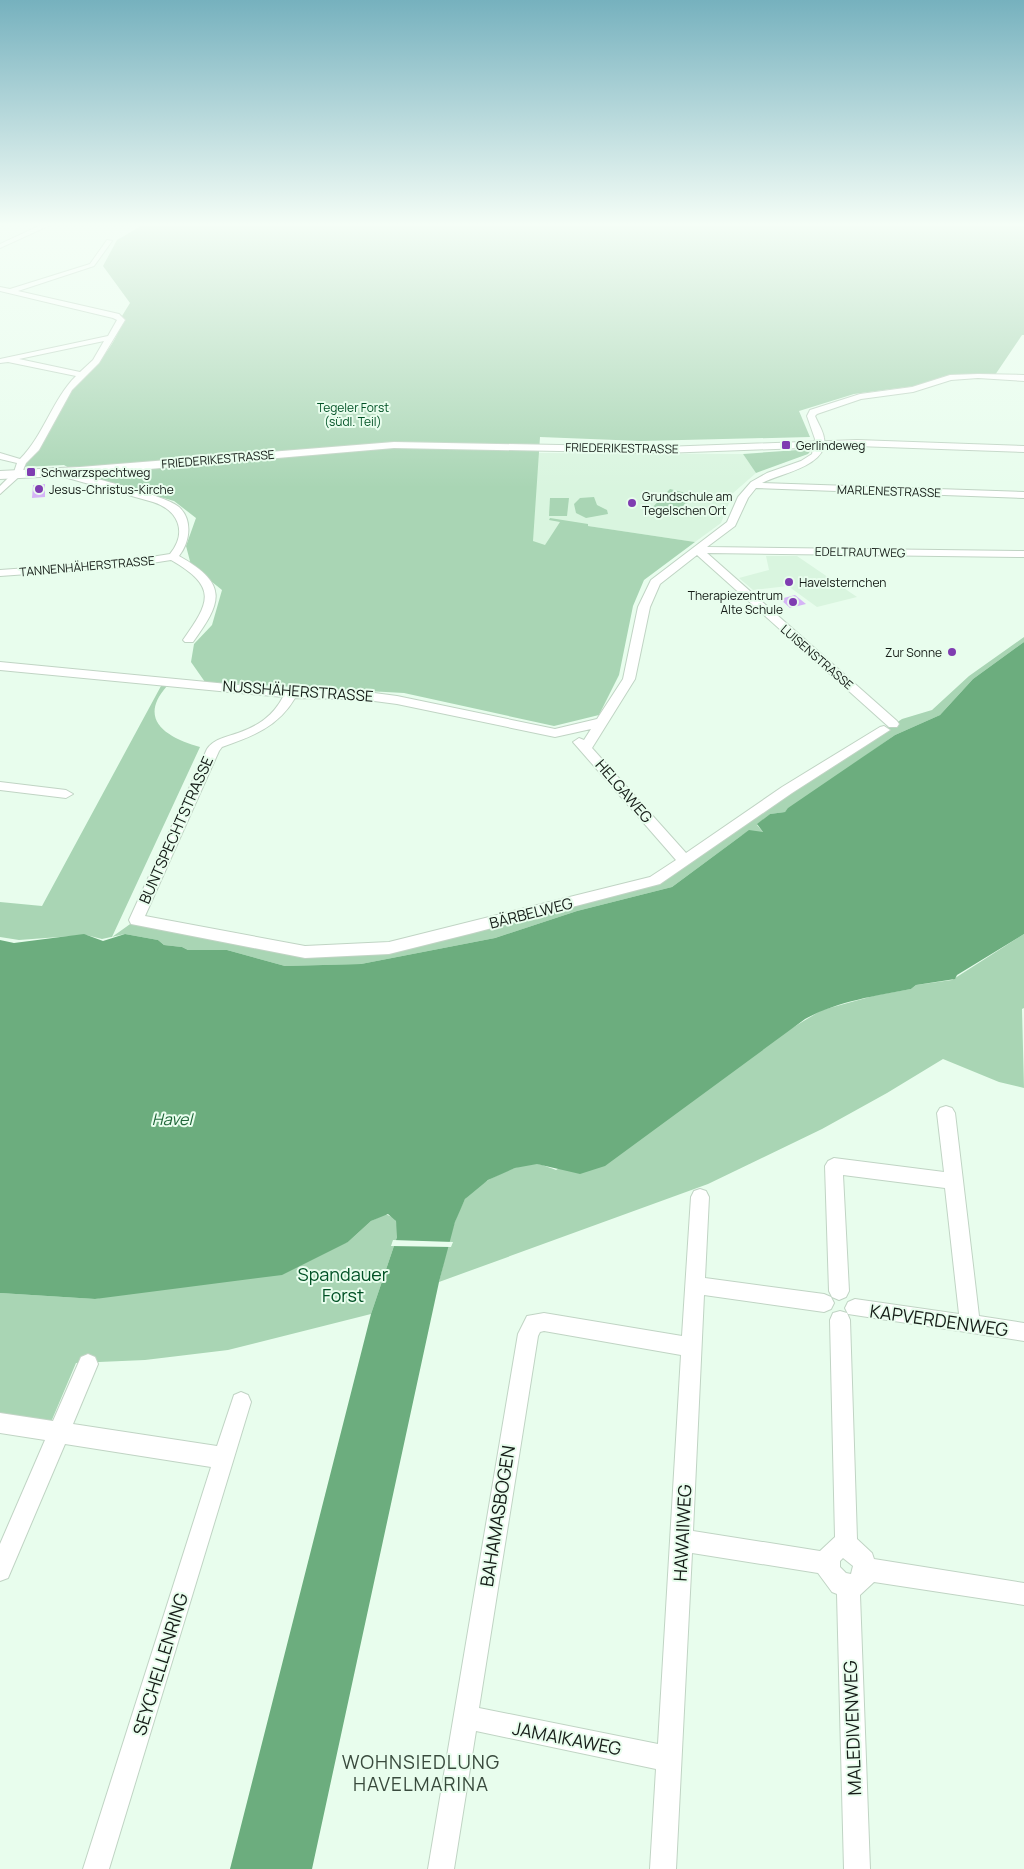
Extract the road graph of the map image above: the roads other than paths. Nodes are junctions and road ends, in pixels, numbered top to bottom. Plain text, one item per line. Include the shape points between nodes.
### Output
1 (107, 313) edge
2 (112, 337) junction
3 (3, 359) edge
4 (81, 375) junction
5 (1024, 378) edge
6 (819, 443) junction
7 (739, 447) joint
8 (1024, 449) edge
9 (0, 456) edge
10 (20, 468) junction
11 (53, 471) junction
12 (0, 475) edge
13 (754, 484) junction
14 (0, 491) edge
15 (1024, 495) edge
16 (697, 550) junction
17 (1024, 554) edge
18 (173, 557) junction
19 (0, 573) edge
20 (189, 640) dead end
21 (0, 666) edge
22 (291, 694) junction
23 (597, 724) junction
24 (889, 727) joint
25 (555, 733) junction
26 (586, 747) junction
27 (0, 786) edge
28 (66, 794) dead end
29 (684, 861) junction
30 (136, 920) joint
31 (946, 1113) dead end
32 (954, 1181) junction
33 (700, 1197) dead end
34 (695, 1285) junction
35 (831, 1297) junction
36 (847, 1314) junction
37 (970, 1324) junction
38 (1024, 1332) edge
39 (691, 1347) junction
40 (88, 1364) dead end
41 (241, 1402) dead end
42 (0, 1423) edge
43 (59, 1432) junction
44 (224, 1458) junction
45 (681, 1540) junction
46 (846, 1546) junction
47 (828, 1563) junction
48 (866, 1569) junction
49 (0, 1570) edge
50 (848, 1587) junction
51 (1024, 1594) edge
52 (465, 1717) junction
53 (669, 1759) junction
54 (96, 1869) edge
55 (442, 1869) edge
56 (663, 1869) edge
57 (857, 1869) edge

1 - 2 street via 121,320
2 - 3 street
2 - 4 street via 96,361
3 - 4 street
4 - 10 street
5 - 6 street via 962,376 913,389 860,397 813,412 811,416
6 - 7 street, FRIEDERIKESTRASSE
6 - 8 street, FRIEDERIKESTRASSE
6 - 13 street via 816,454 809,460
7 - 11 street, FRIEDERIKESTRASSE via 663,450 387,445
9 - 10 street
10 - 11 street, FRIEDERIKESTRASSE
10 - 12 street, FRIEDERIKESTRASSE
10 - 14 street
11 - 18 street via 155,500 175,509 184,518 185,528 177,554
13 - 15 street, MARLENESTRASSE
13 - 16 street via 743,497 730,524
16 - 17 street, EDELTRAUTWEG
16 - 23 street via 660,577 648,594 629,679
16 - 24 street, LUISENSTRASSE
18 - 19 street, TANNENHÄHERSTRASSE via 117,565
18 - 20 street via 202,578 211,596 210,608
21 - 22 street, NUSSHÄHERSTRASSE
22 - 25 street, NUSSHÄHERSTRASSE via 336,693 397,700
22 - 30 street, BUNTSPECHTSTRASSE via 274,720 218,744 214,749
23 - 25 street, NUSSHÄHERSTRASSE
23 - 26 street
24 - 29 street, BÄRBELWEG via 787,790
25 - 26 street, HELGAWEG via 575,738
26 - 29 street, HELGAWEG
27 - 28 street
29 - 30 street, BÄRBELWEG via 655,881 389,948 305,952
31 - 32 street
32 - 35 street via 834,1166
32 - 37 street
33 - 34 street, HAWAIIWEG
34 - 35 street
34 - 39 street, HAWAIIWEG
35 - 36 street via 850,1297
36 - 37 street, KAPVERDENWEG
36 - 46 street
37 - 38 street, KAPVERDENWEG
39 - 45 street, HAWAIIWEG
39 - 52 street, BAHAMASBOGEN via 534,1323 523,1352
40 - 43 street
41 - 44 street, SEYCHELLENRING
42 - 43 street
43 - 44 street
43 - 49 street
44 - 54 street, SEYCHELLENRING
45 - 47 street
45 - 53 street, HAWAIIWEG
46 - 47 street via 833,1550
46 - 48 street via 860,1554
47 - 50 street via 834,1578
48 - 50 street via 861,1583
48 - 51 street
50 - 57 street, MALEDIVENWEG
52 - 53 street, JAMAIKAWEG
52 - 55 street, BAHAMASBOGEN
53 - 56 street, HAWAIIWEG

